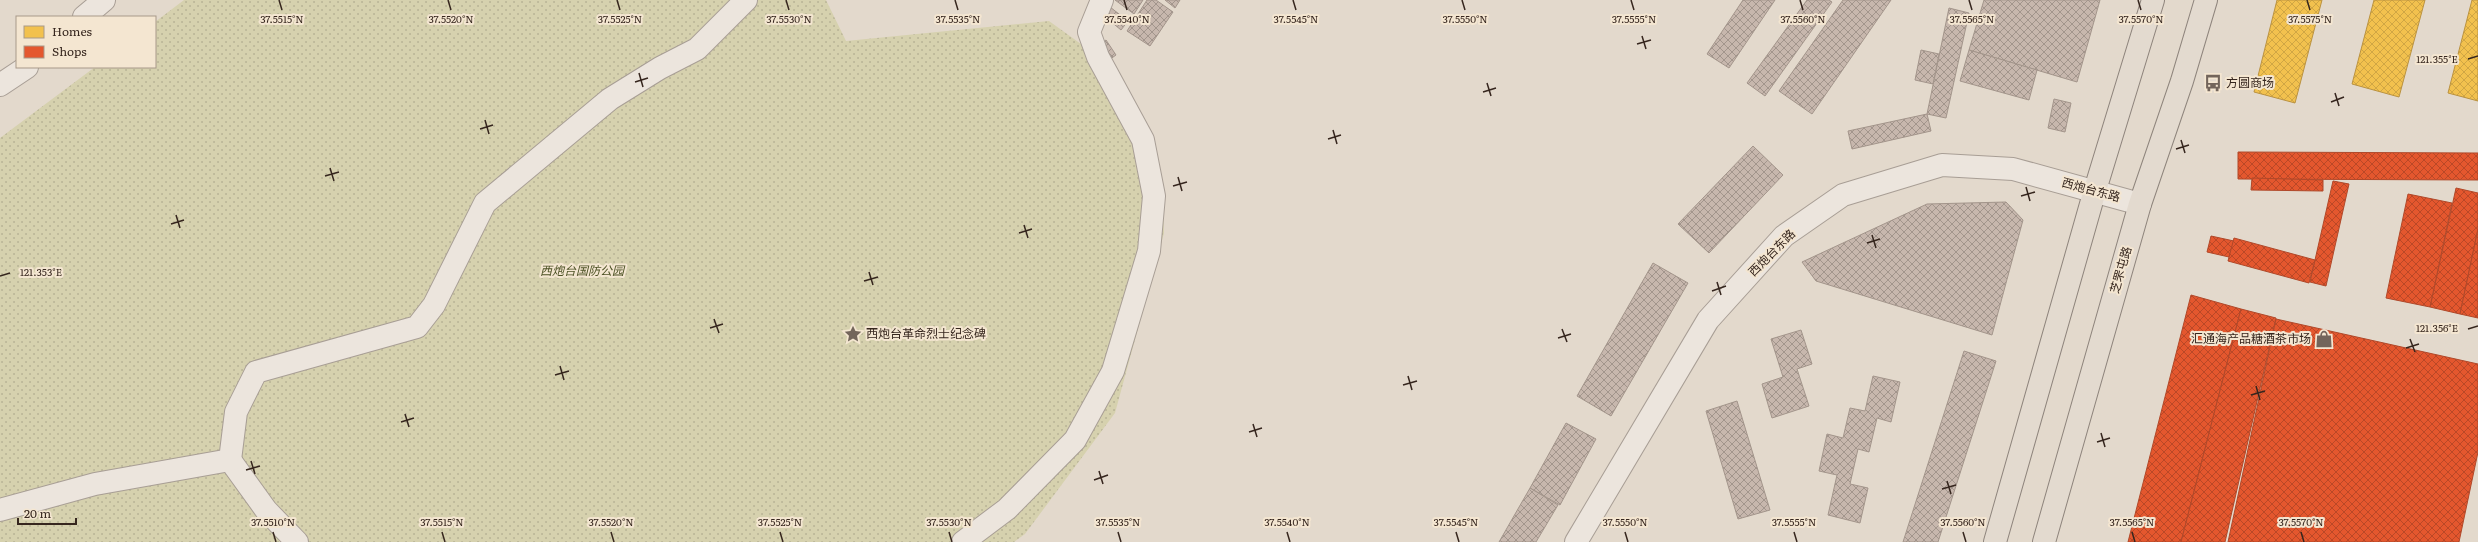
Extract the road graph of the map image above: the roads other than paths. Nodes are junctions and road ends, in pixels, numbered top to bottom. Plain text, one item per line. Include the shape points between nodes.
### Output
1 (104, 0) edge
2 (746, 0) edge
3 (1102, 0) edge
4 (2153, 0) edge
5 (2206, 0) edge
6 (85, 16) edge
7 (26, 68) edge
8 (0, 85) edge
9 (2095, 190) junction
10 (2140, 204) junction
11 (230, 460) junction
12 (0, 510) edge
13 (297, 542) edge
14 (963, 542) edge
15 (1576, 542) edge
16 (1995, 542) edge
17 (2044, 542) edge

1 - 6 street
2 - 11 street via 698,49 660,68 610,99 485,203 434,305 417,327 256,372 236,412
3 - 14 street via 1089,32 1101,63 1143,140 1154,196 1149,251 1113,370 1075,440 1007,509
4 - 9 main road
5 - 10 main road, 芝罘屯路 via 2182,82
7 - 8 street
9 - 10 street, 西炮台东路
9 - 15 street, 西炮台东路 via 2013,169 1942,164 1843,195 1784,236 1708,320
9 - 16 main road
10 - 17 main road, 芝罘屯路
11 - 12 street via 95,484
11 - 13 street via 266,510

